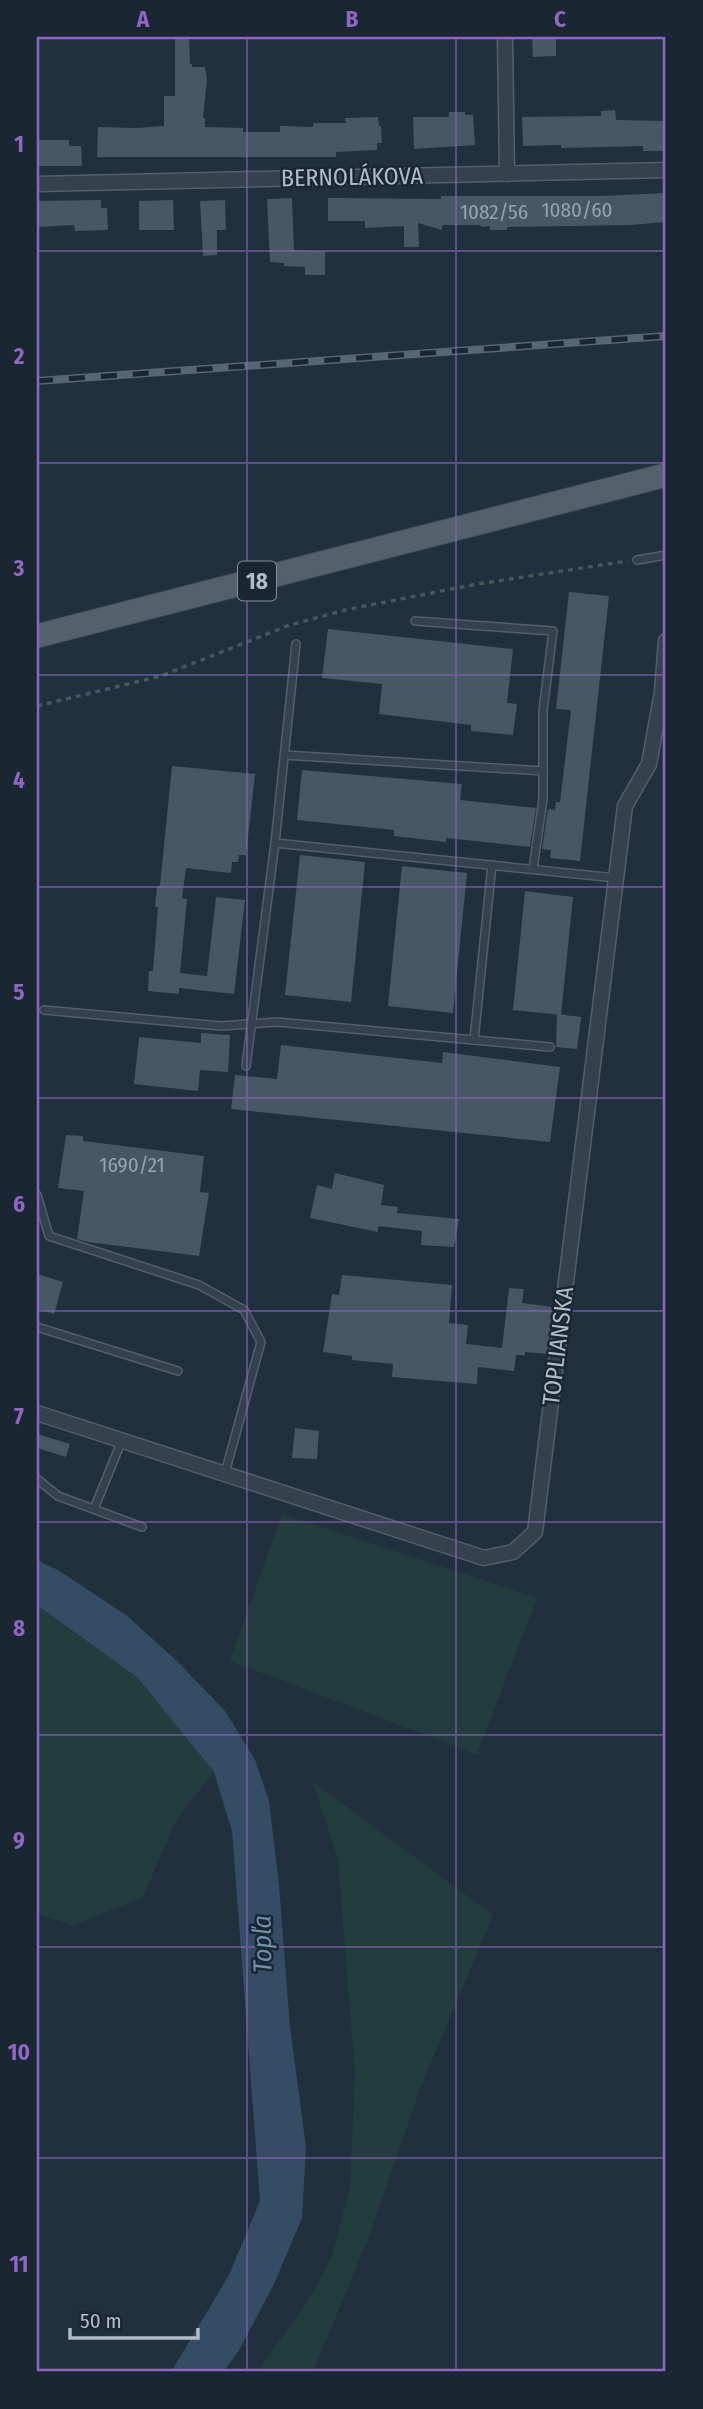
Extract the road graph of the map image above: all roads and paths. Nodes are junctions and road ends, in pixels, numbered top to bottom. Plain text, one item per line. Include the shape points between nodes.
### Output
1 (505, 37) edge
2 (666, 170) edge
3 (508, 174) junction
4 (37, 184) edge
5 (666, 475) edge
6 (666, 555) edge
7 (637, 560) joint
8 (415, 621) dead end
9 (37, 636) edge
10 (666, 641) edge
11 (296, 644) dead end
12 (664, 692) edge
13 (37, 706) edge
14 (285, 755) junction
15 (543, 771) junction
16 (275, 843) junction
17 (492, 865) junction
18 (533, 869) junction
19 (616, 878) junction
20 (44, 1010) dead end
21 (251, 1024) junction
22 (474, 1040) junction
23 (550, 1047) dead end
24 (246, 1066) dead end
25 (37, 1195) edge
26 (37, 1327) edge
27 (178, 1371) dead end
28 (37, 1413) edge
29 (122, 1440) junction
30 (225, 1474) junction
31 (37, 1479) edge
32 (94, 1509) junction
33 (142, 1527) dead end

1 - 3 street
2 - 3 street, BERNOLÁKOVA
3 - 4 street, BERNOLÁKOVA
5 - 9 main road, 18
6 - 7 lane
7 - 13 path via 345,610 287,626 161,676
8 - 15 lane via 553,631 543,711
10 - 12 street, TOPLIANSKA
11 - 14 lane
12 - 19 street, TOPLIANSKA via 649,764 625,806
14 - 15 lane
14 - 16 lane
15 - 18 lane
16 - 17 lane
16 - 21 lane
17 - 18 lane
17 - 22 lane
18 - 19 lane
19 - 30 street, TOPLIANSKA via 535,1532 513,1552 484,1558
20 - 21 lane via 221,1026
21 - 22 lane via 277,1022
21 - 24 lane
22 - 23 lane
25 - 30 lane via 49,1236 199,1285 244,1310 261,1342
26 - 27 lane
28 - 29 street, TOPLIANSKA
29 - 30 street, TOPLIANSKA
29 - 32 lane
31 - 32 lane via 58,1496
32 - 33 lane

